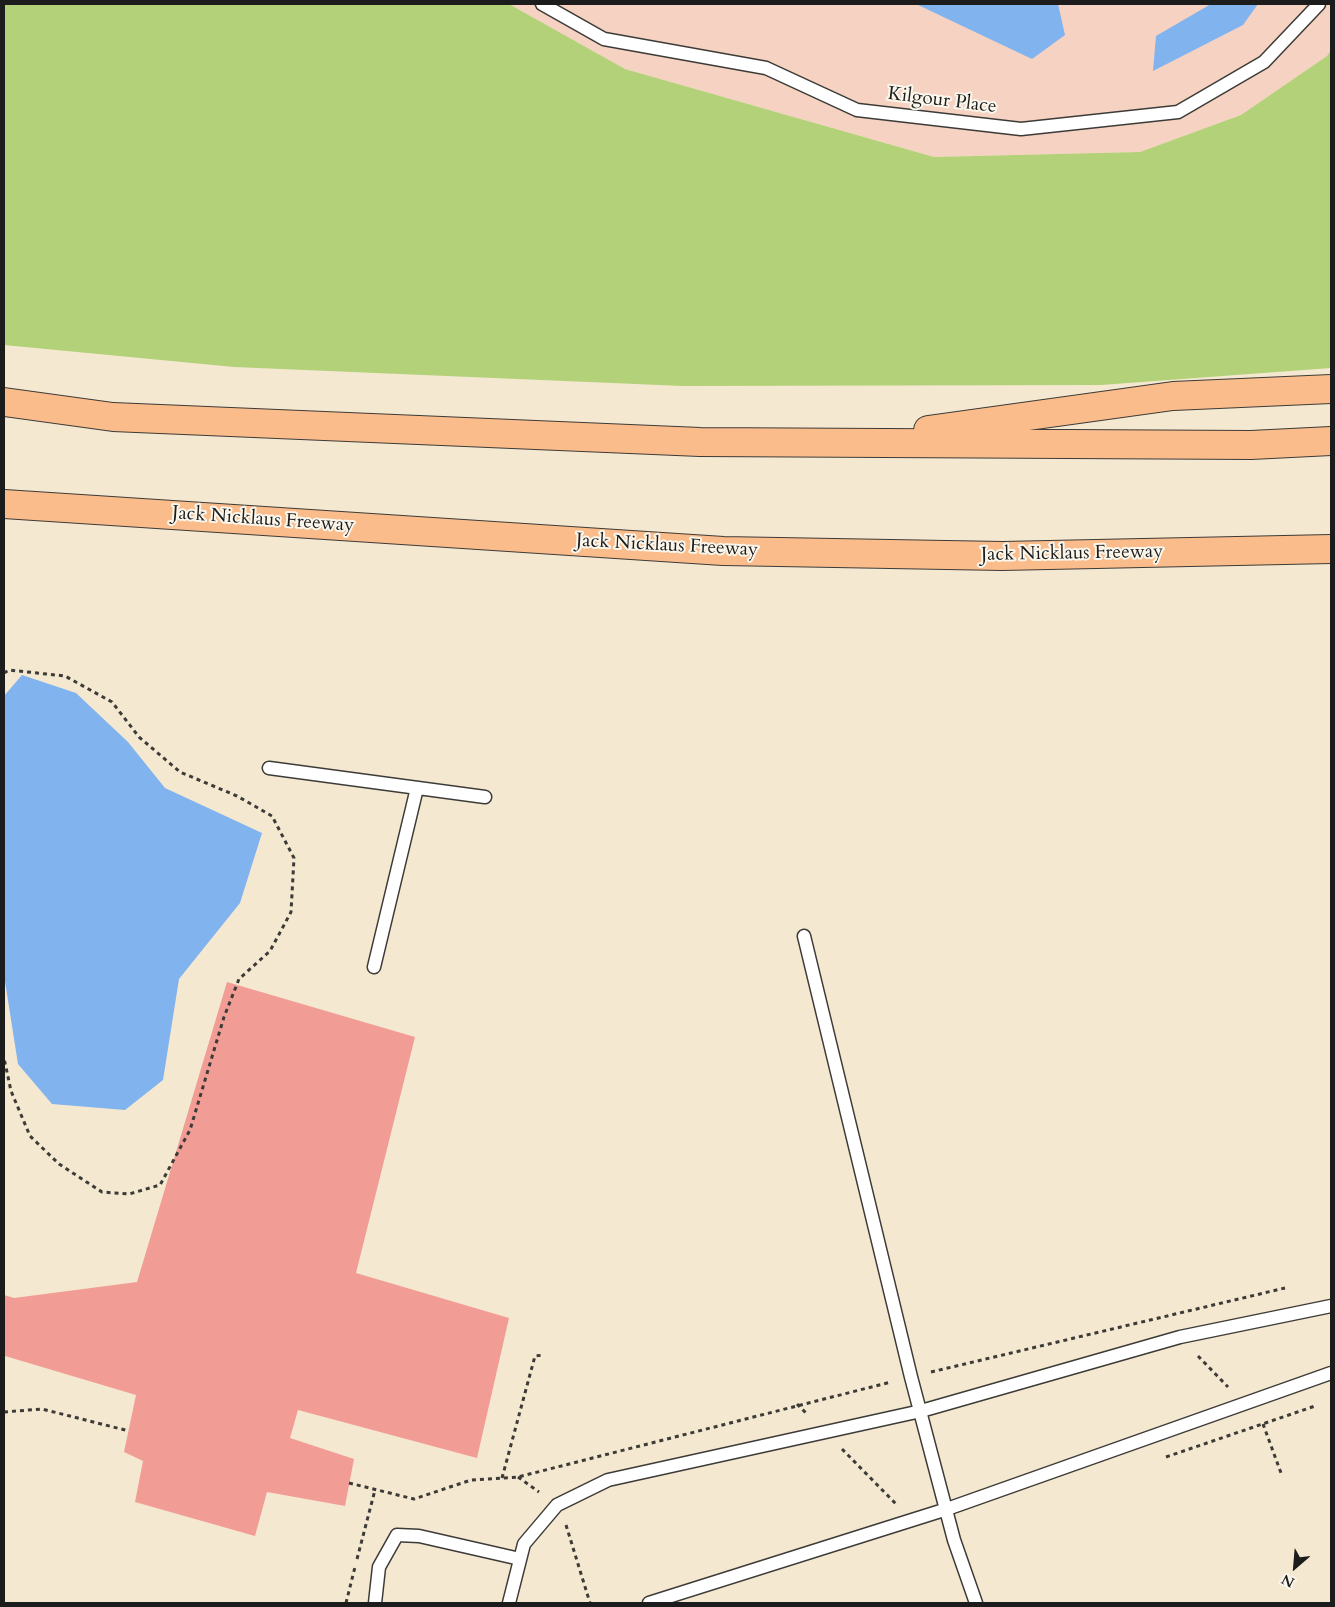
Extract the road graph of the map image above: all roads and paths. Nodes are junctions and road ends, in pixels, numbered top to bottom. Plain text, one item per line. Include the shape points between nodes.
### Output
1 (542, 4) edge
2 (1318, 4) edge
3 (1331, 389) edge
4 (4, 402) edge
5 (1331, 441) edge
6 (846, 443) junction
7 (4, 504) edge
8 (1331, 550) edge
9 (4, 672) edge
10 (269, 768) dead end
11 (417, 788) junction
12 (486, 797) dead end
13 (804, 936) dead end
14 (374, 967) dead end
15 (4, 1058) edge
16 (1285, 1288) dead end
17 (1331, 1306) edge
18 (544, 1355) dead end
19 (1331, 1374) edge
20 (912, 1377) junction
21 (797, 1404) junction
22 (921, 1411) junction
23 (4, 1412) edge
24 (129, 1431) dead end
25 (825, 1432) junction
26 (502, 1478) junction
27 (349, 1483) dead end
28 (375, 1490) junction
29 (947, 1509) junction
30 (912, 1520) junction
31 (520, 1560) junction
32 (346, 1603) edge
33 (376, 1603) edge
34 (509, 1603) edge
35 (649, 1603) edge
36 (976, 1603) edge

1 - 2 lane, Kilgour Place via 604,39 766,68 857,110 1021,129 1178,112 1264,62
3 - 6 highway via 1173,396
4 - 6 highway via 113,417 700,442
5 - 6 highway via 1250,446
7 - 8 highway, Jack Nicklaus Freeway via 723,551 1002,556
9 - 15 path via 65,676 112,702 139,737 180,772 237,796 272,816 294,858 291,912 270,950 239,979 224,1017 190,1130 160,1186 129,1194 102,1192 60,1164 30,1136 11,1091
10 - 11 lane
11 - 12 lane
11 - 14 lane
13 - 20 lane
16 - 20 path
17 - 22 lane via 1180,1337
18 - 26 path via 534,1356
19 - 29 lane
20 - 21 path
20 - 22 lane
21 - 25 path
21 - 26 path via 518,1477
22 - 25 lane
22 - 29 lane
23 - 24 path via 42,1409
25 - 30 path
25 - 31 lane via 608,1480 557,1505 524,1544
26 - 28 path via 471,1480 414,1499
27 - 28 path
28 - 32 path
29 - 30 lane
29 - 36 lane
30 - 35 lane
31 - 33 lane via 419,1536 397,1535 379,1567
31 - 34 lane

